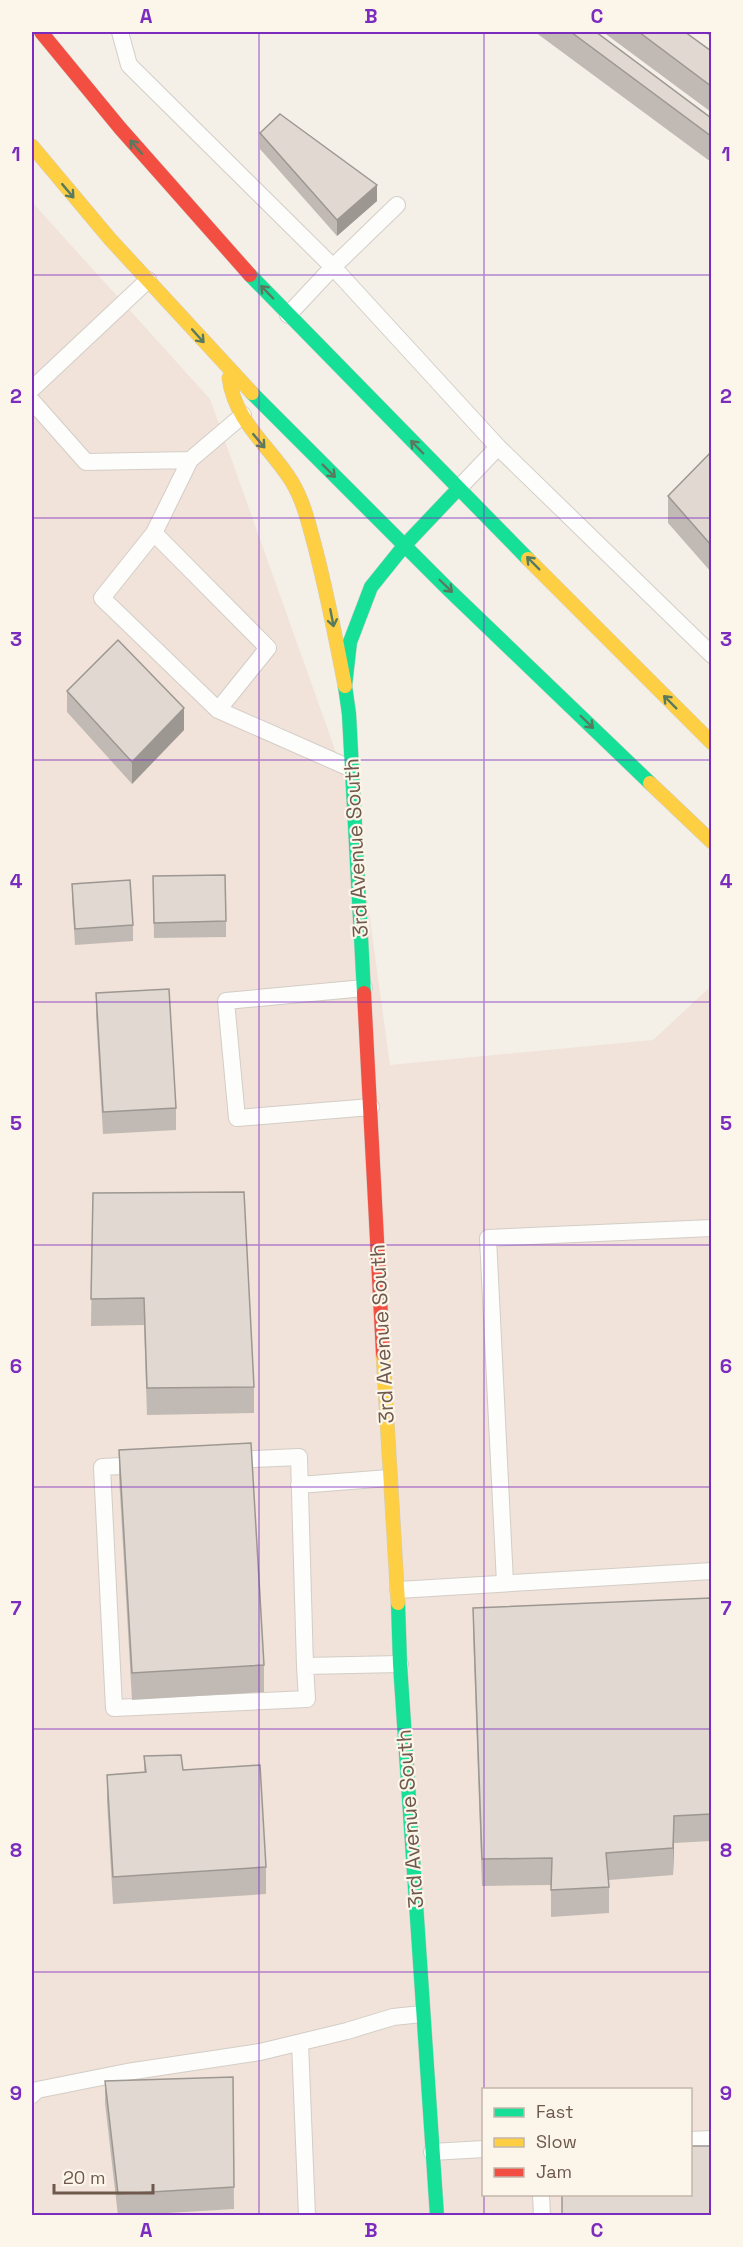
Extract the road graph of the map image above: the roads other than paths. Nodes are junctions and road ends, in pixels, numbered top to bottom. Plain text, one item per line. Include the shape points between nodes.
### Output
1 (41, 32) edge
2 (120, 32) edge
3 (32, 146) edge
4 (397, 205) dead end
5 (333, 267) junction
6 (148, 280) junction
7 (288, 315) junction
8 (229, 370) junction
9 (32, 389) edge
10 (32, 401) edge
11 (243, 416) junction
12 (498, 447) junction
13 (190, 460) junction
14 (458, 489) junction
15 (154, 532) junction
16 (404, 546) junction
17 (711, 655) edge
18 (345, 686) junction
19 (218, 710) junction
20 (711, 743) edge
21 (352, 769) junction
22 (711, 842) edge
23 (364, 988) junction
24 (371, 1107) junction
25 (711, 1228) edge
26 (218, 1461) edge
27 (160, 1464) edge
28 (389, 1478) junction
29 (299, 1485) junction
30 (711, 1571) edge
31 (505, 1583) junction
32 (398, 1590) junction
33 (400, 1664) junction
34 (305, 1666) junction
35 (422, 2014) junction
36 (300, 2043) junction
37 (32, 2095) edge
38 (711, 2139) edge
39 (692, 2140) edge
40 (482, 2149) edge
41 (432, 2152) junction
42 (541, 2196) edge
43 (432, 2215) edge
44 (307, 2216) edge
45 (542, 2216) edge

7 -> 1 main road via 120,128
2 - 5 lane via 129,65
3 -> 6 main road
4 - 5 lane
5 - 7 lane
5 - 12 lane
6 -> 8 main road
6 - 9 lane
14 -> 7 main road
8 - 11 main road via 231,393
8 -> 16 main road
10 - 13 lane via 86,462
11 - 13 lane
11 -> 18 main road via 292,482 305,511 328,595
12 - 14 lane
12 - 17 lane
13 - 15 lane
14 - 16 main road, 3rd Avenue South
20 -> 14 main road
15 - 19 lane via 268,648
15 - 19 lane via 102,598
16 - 18 main road, 3rd Avenue South via 371,587 350,642
16 -> 22 main road
18 - 21 main road, 3rd Avenue South
19 - 21 lane
21 - 23 main road, 3rd Avenue South
23 - 24 main road, 3rd Avenue South
23 - 24 lane via 226,1001 237,1118
24 - 28 main road, 3rd Avenue South
25 - 31 lane via 488,1238
26 - 29 lane via 299,1457
27 - 34 lane via 102,1467 114,1708 307,1698
28 - 29 lane
28 - 32 main road, 3rd Avenue South
29 - 34 lane
30 - 31 lane
31 - 32 lane
32 - 33 main road, 3rd Avenue South
33 - 34 lane
33 - 35 main road, 3rd Avenue South
35 - 36 lane via 393,2017
35 - 41 main road, 3rd Avenue South
36 - 37 lane via 116,2074 37,2090
36 - 44 lane
38 - 39 lane
40 - 41 lane
41 - 43 main road, 3rd Avenue South
42 - 45 lane

